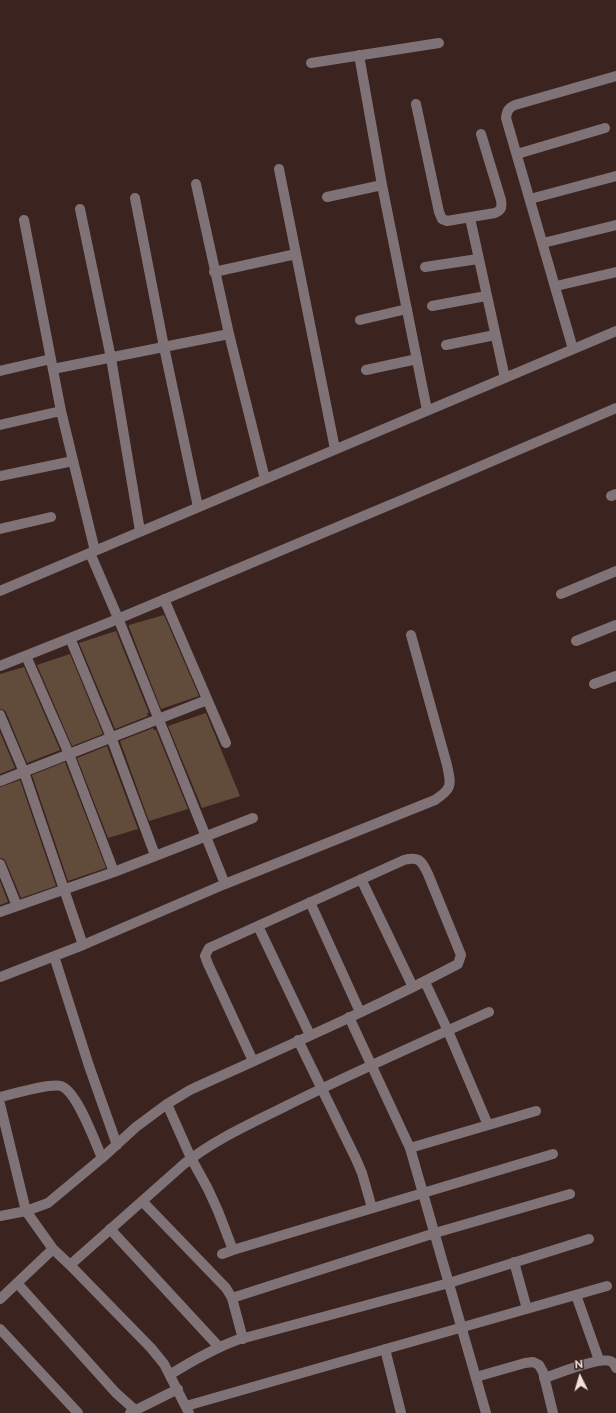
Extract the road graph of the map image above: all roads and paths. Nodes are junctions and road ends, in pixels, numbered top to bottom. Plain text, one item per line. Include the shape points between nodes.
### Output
1 (439, 43) dead end
2 (359, 55) junction
3 (311, 63) dead end
4 (616, 76) edge
5 (416, 104) dead end
6 (605, 128) dead end
7 (481, 134) dead end
8 (517, 154) junction
9 (279, 169) dead end
10 (616, 176) edge
11 (196, 184) dead end
12 (382, 185) junction
13 (327, 197) dead end
14 (135, 198) dead end
15 (530, 199) junction
16 (80, 209) dead end
17 (470, 218) junction
18 (24, 220) dead end
19 (616, 225) edge
20 (543, 243) junction
21 (296, 254) junction
22 (478, 259) junction
23 (425, 267) dead end
24 (214, 272) junction
25 (616, 272) edge
26 (556, 286) junction
27 (486, 296) junction
28 (432, 306) dead end
29 (407, 309) junction
30 (360, 320) dead end
31 (616, 330) edge
32 (228, 334) junction
33 (495, 335) junction
34 (446, 345) dead end
35 (164, 347) junction
36 (573, 348) junction
37 (111, 358) junction
38 (51, 359) junction
39 (417, 360) junction
40 (53, 369) junction
41 (366, 370) dead end
42 (0, 371) edge
43 (505, 378) junction
44 (616, 408) edge
45 (427, 410) junction
46 (61, 411) junction
47 (0, 425) edge
48 (335, 449) junction
49 (73, 461) junction
50 (0, 476) edge
51 (265, 479) junction
52 (198, 507) junction
53 (51, 517) dead end
54 (0, 529) edge
55 (140, 532) junction
56 (92, 552) junction
57 (616, 571) edge
58 (0, 591) edge
59 (561, 594) dead end
60 (164, 599) junction
61 (118, 618) junction
62 (616, 625) edge
63 (411, 635) dead end
64 (70, 638) junction
65 (576, 641) dead end
66 (26, 656) junction
67 (0, 666) edge
68 (616, 676) edge
69 (594, 684) dead end
70 (207, 700) junction
71 (0, 715) edge
72 (158, 718) junction
73 (111, 737) junction
74 (226, 743) dead end
75 (69, 754) junction
76 (24, 772) junction
77 (0, 781) edge
78 (253, 818) dead end
79 (205, 837) junction
80 (155, 855) junction
81 (0, 864) edge
82 (114, 872) junction
83 (361, 879) junction
84 (225, 884) junction
85 (63, 889) junction
86 (310, 902) junction
87 (16, 906) junction
88 (0, 912) edge
89 (258, 926) junction
90 (83, 945) junction
91 (54, 956) junction
92 (0, 977) edge
93 (424, 982) junction
94 (413, 987) junction
95 (360, 1012) junction
96 (489, 1012) dead end
97 (349, 1017) junction
98 (448, 1031) junction
99 (310, 1035) junction
100 (298, 1040) junction
101 (253, 1061) junction
102 (371, 1065) junction
103 (322, 1088) junction
104 (0, 1097) edge
105 (0, 1104) edge
106 (167, 1104) junction
107 (536, 1111) dead end
108 (488, 1125) junction
109 (117, 1145) junction
110 (410, 1148) junction
111 (553, 1154) dead end
112 (102, 1158) junction
113 (191, 1158) junction
114 (423, 1193) junction
115 (570, 1194) dead end
116 (142, 1201) junction
117 (372, 1208) junction
118 (26, 1211) junction
119 (1, 1217) edge
120 (110, 1229) junction
121 (435, 1233) junction
122 (589, 1239) dead end
123 (53, 1249) junction
124 (233, 1250) junction
125 (222, 1254) dead end
126 (514, 1262) junction
127 (70, 1265) junction
128 (17, 1283) junction
129 (449, 1283) junction
130 (607, 1286) dead end
131 (576, 1295) junction
132 (0, 1298) edge
133 (232, 1298) junction
134 (527, 1309) junction
135 (462, 1327) junction
136 (0, 1329) edge
137 (243, 1339) junction
138 (219, 1347) junction
139 (385, 1349) junction
140 (599, 1360) junction
141 (616, 1368) edge
142 (171, 1374) junction
143 (476, 1377) junction
144 (544, 1378) junction
145 (178, 1389) junction
146 (188, 1409) edge
147 (132, 1412) edge
148 (398, 1412) edge
149 (78, 1413) edge
150 (486, 1413) edge
151 (553, 1413) edge

1 - 2 street
2 - 3 street
2 - 12 street
4 - 8 street via 510,108 506,118
5 - 17 street via 442,219 447,221
6 - 8 street
7 - 17 street via 502,207 495,213
8 - 15 street
9 - 21 street
10 - 15 street
11 - 24 street
12 - 13 street
12 - 29 street
14 - 35 street
15 - 20 street
16 - 37 street
17 - 22 street
18 - 38 street
19 - 20 street
20 - 26 street
21 - 24 street
21 - 48 street
22 - 23 street
22 - 27 street
24 - 32 street
25 - 26 street
26 - 36 street
27 - 28 street
27 - 33 street
29 - 30 street
29 - 39 street
31 - 36 street
32 - 35 street
32 - 51 street
33 - 34 street
33 - 43 street
35 - 37 street
35 - 52 street
36 - 43 street
37 - 40 street
37 - 55 street
38 - 40 street
38 - 42 street
39 - 41 street
39 - 45 street
40 - 46 street
43 - 45 street
44 - 60 street via 404,500
45 - 48 street
46 - 47 street
46 - 49 street
48 - 51 street
49 - 50 street
49 - 56 street
51 - 52 street
52 - 55 street
53 - 54 street
55 - 56 street
56 - 58 street
56 - 61 street
57 - 59 street
60 - 61 street
60 - 70 street
61 - 64 street
61 - 72 street
62 - 65 street
63 - 84 street via 447,765 450,782 446,793 435,800
64 - 66 street
64 - 73 street
66 - 67 street
66 - 75 street
68 - 69 street
70 - 72 street
70 - 74 street
71 - 76 street
72 - 73 street
72 - 79 street
73 - 75 street
73 - 80 street
75 - 76 street
75 - 82 street
76 - 77 street
76 - 85 street
78 - 79 street
79 - 80 street
79 - 84 street
80 - 82 street
81 - 87 street
82 - 85 street
83 - 86 street
83 - 93 street via 412,858 423,864 461,955 458,964
83 - 94 street
84 - 90 street
85 - 87 street
85 - 90 street
86 - 89 street
86 - 95 street
87 - 88 street
89 - 99 street
89 - 101 street via 209,948 205,956
90 - 91 street
91 - 92 street
91 - 109 street
93 - 94 street
93 - 98 street
94 - 95 street
95 - 97 street
96 - 98 street
97 - 99 street
97 - 102 street
98 - 102 street
98 - 108 street
99 - 100 street
100 - 101 street
100 - 103 street
101 - 106 street via 190,1090
102 - 103 street
102 - 110 street
103 - 113 street
103 - 117 street via 362,1173
104 - 112 street via 47,1086 60,1086 67,1090 83,1113
105 - 118 street
106 - 109 street
106 - 113 street
107 - 108 street
108 - 110 street
109 - 112 street
110 - 114 street
111 - 114 street
112 - 118 street via 48,1203
113 - 116 street
113 - 124 street via 210,1194
114 - 117 street
114 - 121 street
115 - 121 street
116 - 120 street
116 - 133 street via 226,1288
117 - 124 street
118 - 119 street
118 - 123 street
120 - 127 street
120 - 138 street
121 - 129 street
121 - 133 street
122 - 126 street
123 - 127 street
123 - 128 street
124 - 125 street
126 - 129 street
126 - 134 street
127 - 142 street via 151,1348
128 - 132 street
128 - 147 street
129 - 135 street
129 - 137 street
130 - 131 street
131 - 134 street
131 - 140 street
133 - 137 street
134 - 135 street
135 - 139 street
135 - 143 street
136 - 149 street
137 - 138 street
138 - 142 street
139 - 146 street
139 - 148 street
140 - 141 street via 609,1361
140 - 144 street
142 - 145 street
143 - 144 street via 533,1362 539,1365
143 - 150 street
144 - 151 street
145 - 146 street
145 - 147 street

